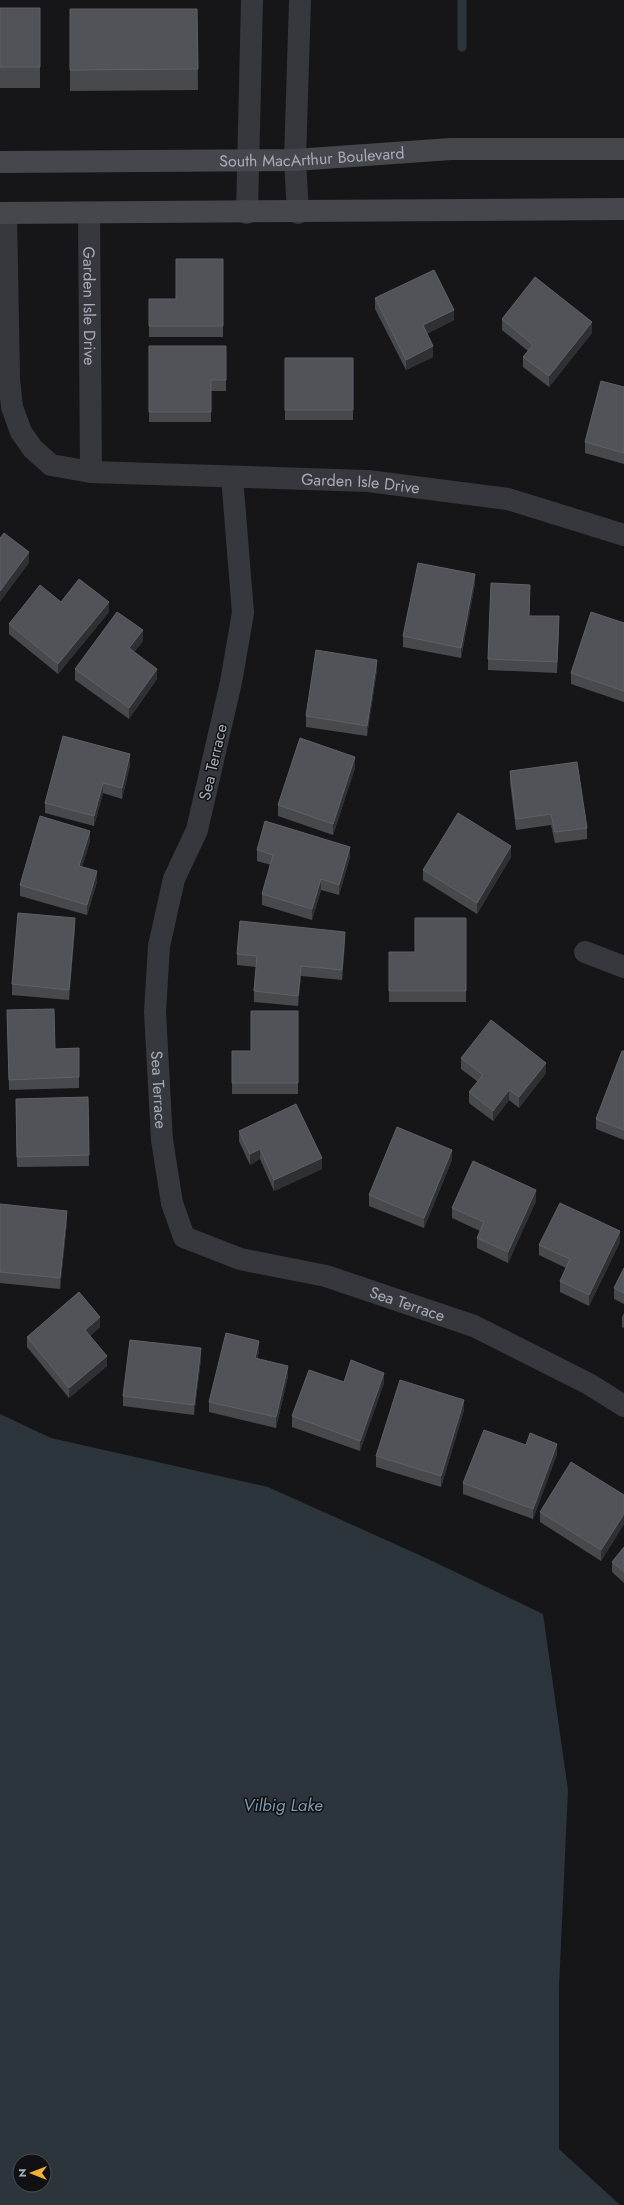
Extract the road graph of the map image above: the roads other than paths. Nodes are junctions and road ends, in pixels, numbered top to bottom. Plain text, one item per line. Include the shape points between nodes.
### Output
1 (252, 0) edge
2 (300, 0) edge
3 (624, 149) edge
4 (249, 160) junction
5 (295, 160) junction
6 (0, 162) edge
7 (624, 209) edge
8 (3, 213) edge
9 (89, 213) junction
10 (247, 213) junction
11 (298, 213) junction
12 (91, 472) junction
13 (232, 477) junction
14 (624, 534) edge
15 (585, 952) dead end
16 (624, 967) edge
17 (624, 1406) edge

1 - 4 street
2 - 5 street
3 - 5 main road, South MacArthur Boulevard via 451,149
4 - 5 main road, South MacArthur Boulevard
4 - 6 main road, South MacArthur Boulevard
4 - 10 street
5 - 11 street
7 - 11 main road
8 - 9 main road
8 - 12 street, Garden Isle Drive via 12,407 21,432 33,449 52,465
9 - 10 main road
9 - 12 street, Garden Isle Drive
10 - 11 main road
12 - 13 street, Garden Isle Drive
13 - 14 street, Garden Isle Drive via 368,481 508,499
13 - 17 street, Sea Terrace via 242,620 231,682 197,830 174,879 159,946 155,1012 162,1140 172,1203 184,1237 240,1259 326,1276 474,1326 589,1384
15 - 16 street

